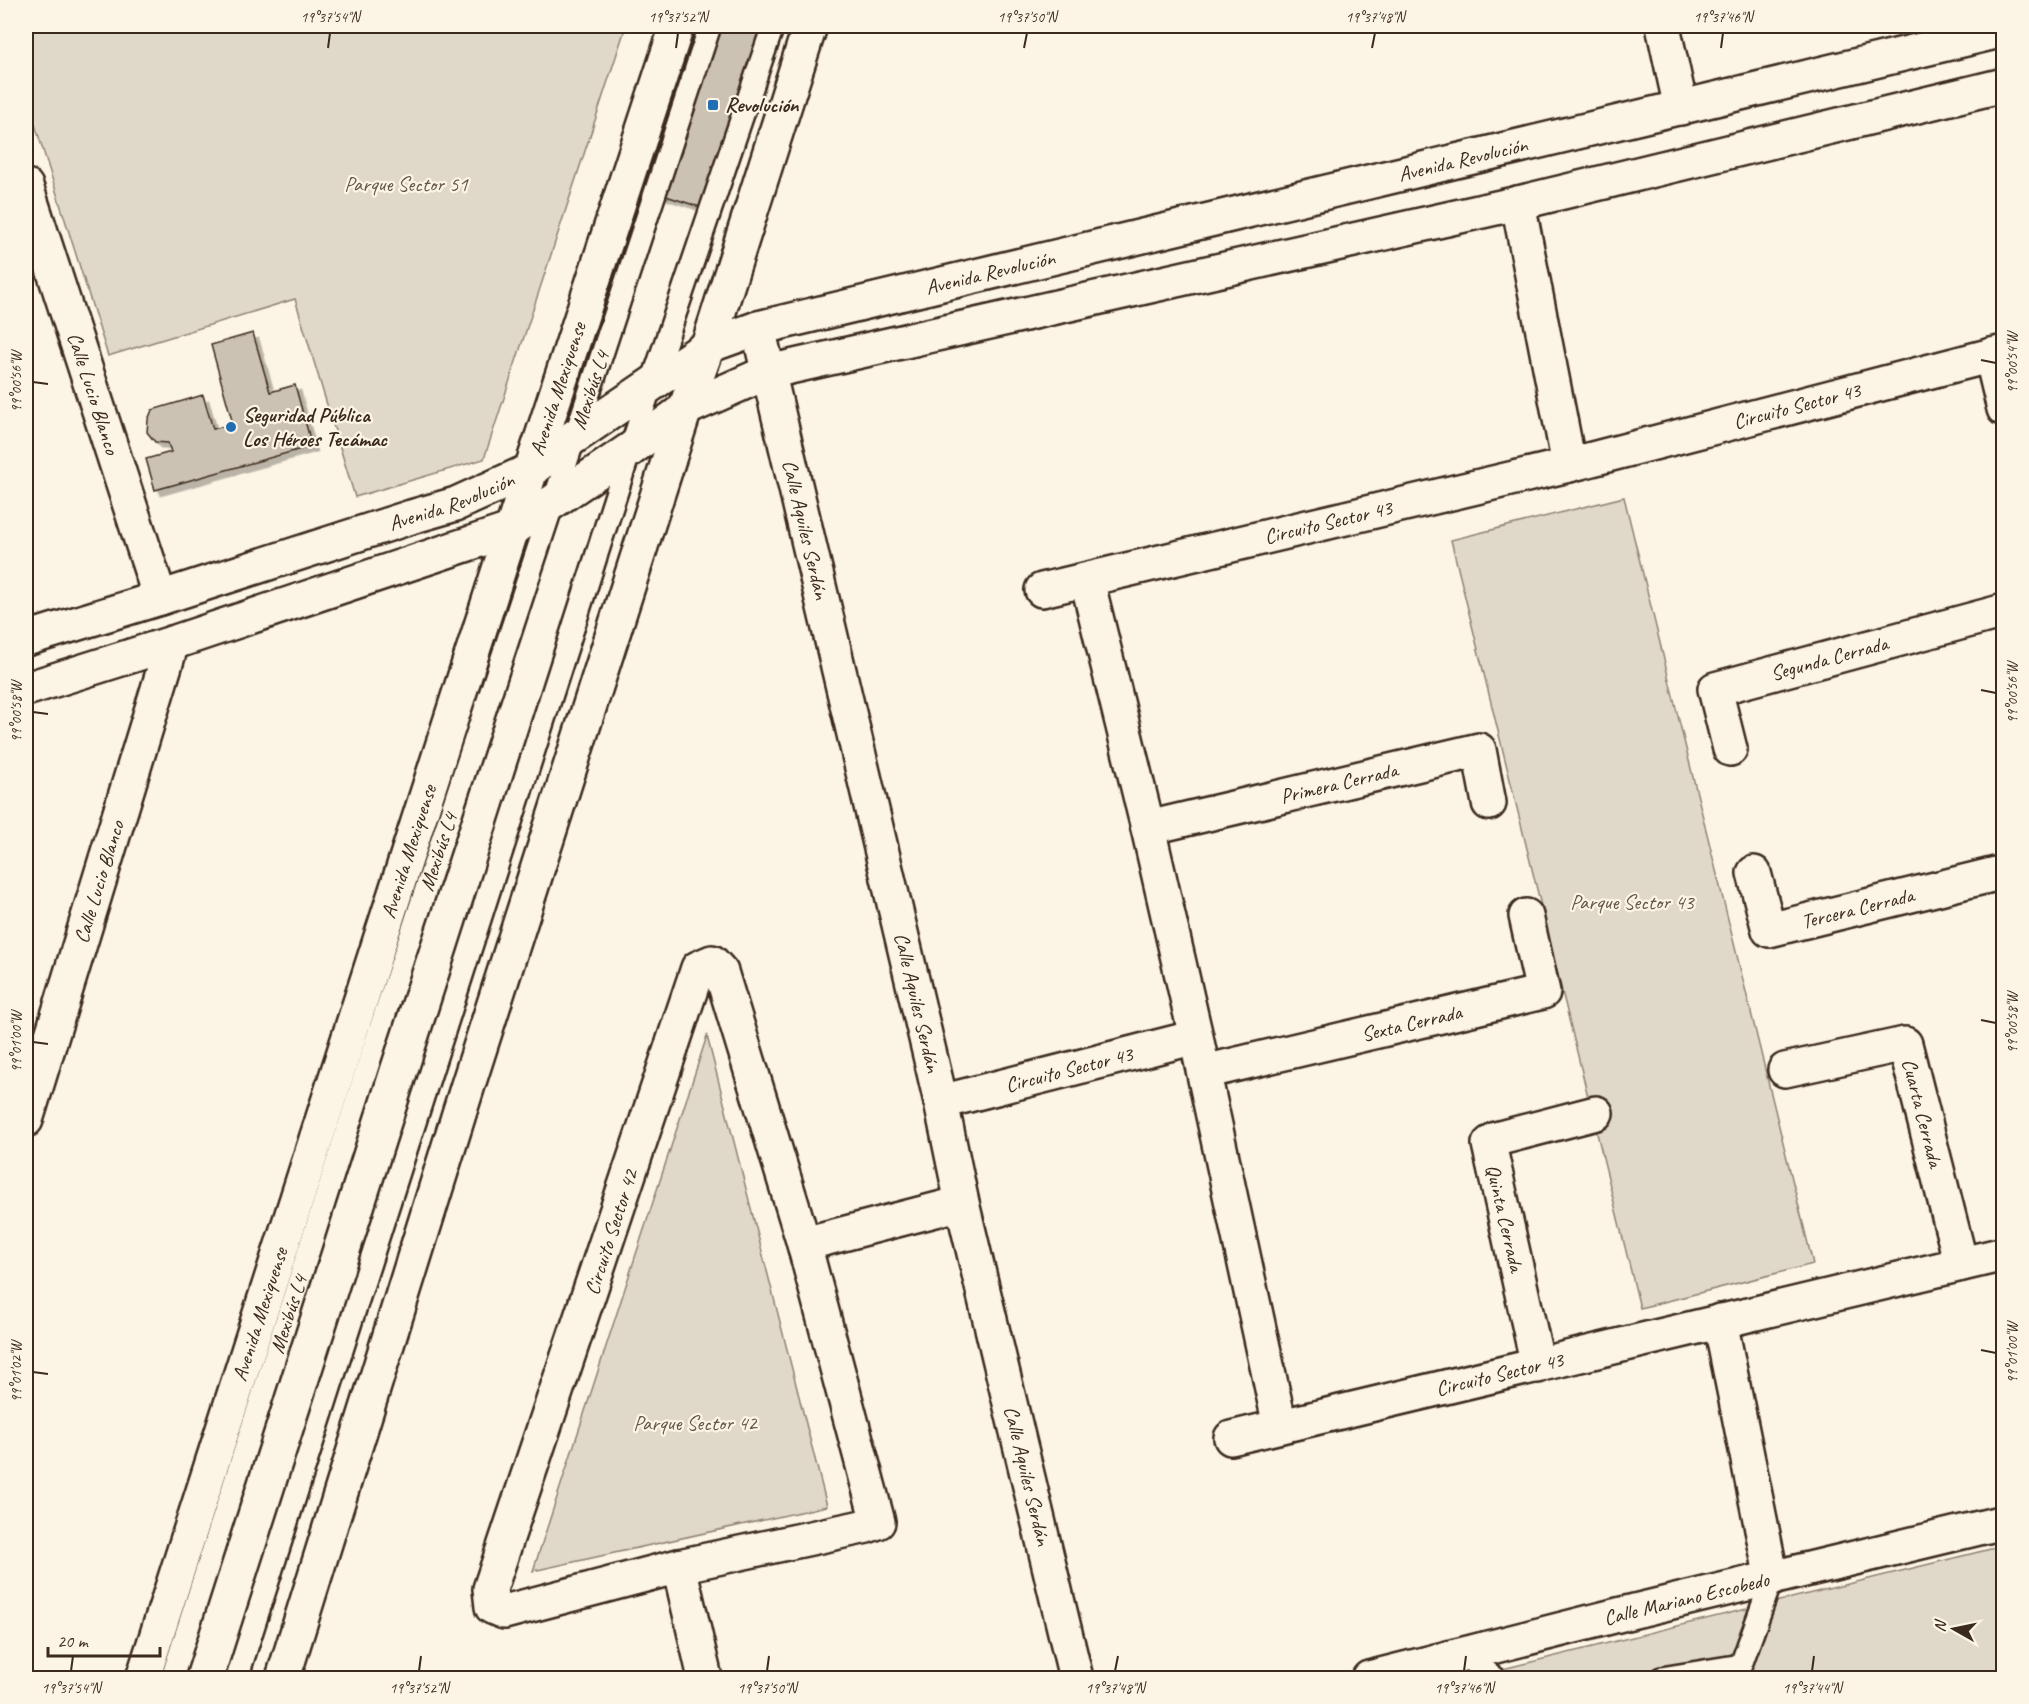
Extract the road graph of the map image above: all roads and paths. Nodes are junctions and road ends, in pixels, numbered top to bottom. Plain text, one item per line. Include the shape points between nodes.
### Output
1 (677, 26) edge
2 (710, 26) edge
3 (773, 26) edge
4 (810, 26) edge
5 (1663, 26) edge
6 (2004, 30) edge
7 (2004, 85) edge
8 (1681, 108) junction
9 (26, 186) edge
10 (1518, 203) junction
11 (758, 327) junction
12 (708, 346) junction
13 (1997, 353) edge
14 (768, 372) junction
15 (651, 385) junction
16 (685, 409) junction
17 (2004, 409) edge
18 (574, 437) junction
19 (631, 449) junction
20 (1569, 465) junction
21 (531, 470) junction
22 (555, 499) junction
23 (513, 529) junction
24 (1087, 580) junction
25 (1042, 590) dead end
26 (160, 598) junction
27 (2004, 611) edge
28 (26, 639) edge
29 (172, 643) junction
30 (26, 689) edge
31 (1730, 749) dead end
32 (1489, 803) dead end
33 (1148, 828) junction
34 (2004, 872) edge
35 (1754, 873) dead end
36 (1526, 916) dead end
37 (1196, 1037) junction
38 (1785, 1070) dead end
39 (1204, 1072) junction
40 (941, 1102) junction
41 (1596, 1113) dead end
42 (26, 1120) edge
43 (963, 1203) junction
44 (804, 1244) junction
45 (2004, 1254) edge
46 (1961, 1264) junction
47 (1720, 1322) junction
48 (1538, 1366) junction
49 (1280, 1426) junction
50 (1231, 1438) dead end
51 (2004, 1522) edge
52 (679, 1566) junction
53 (1772, 1579) junction
54 (1463, 1654) junction
55 (143, 1678) edge
56 (172, 1678) edge
57 (237, 1678) edge
58 (283, 1678) edge
59 (705, 1678) edge
60 (1077, 1678) edge
61 (1371, 1678) edge
62 (1495, 1678) edge
63 (1661, 1678) edge

1 - 21 street, Avenida Mexiquense
2 - 18 lane, Mexibús L4
3 - 15 lane
4 - 12 street
5 - 8 street
6 - 8 street, Avenida Revolución
7 - 10 street, Avenida Revolución
8 - 11 street, Avenida Revolución
9 - 26 street, Calle Lucio Blanco
10 - 14 street, Avenida Revolución
10 - 20 street
11 - 12 street, Avenida Revolución
11 - 14 street, Calle Aquiles Serdán
12 - 15 street, Avenida Revolución
12 - 16 street
13 - 17 street, Circuito Sector 43
13 - 20 street, Circuito Sector 43
14 - 16 street, Avenida Revolución
14 - 40 street, Calle Aquiles Serdán
15 - 18 street, Avenida Revolución
15 - 19 lane
16 - 19 street, Avenida Revolución
16 - 58 street
18 - 21 street, Avenida Revolución
18 - 22 lane, Mexibús L4
19 - 22 street, Avenida Revolución
19 - 57 lane
20 - 24 street, Circuito Sector 43
21 - 23 street, Avenida Mexiquense
21 - 26 street, Avenida Revolución via 456,504
22 - 23 street, Avenida Revolución
22 - 56 lane, Mexibús L4
23 - 29 street, Avenida Revolución
23 - 55 street, Avenida Mexiquense
24 - 25 street, Circuito Sector 43
24 - 33 street
26 - 28 street, Avenida Revolución
27 - 31 street, Segunda Cerrada via 1715,689
29 - 30 street, Avenida Revolución
29 - 42 street, Calle Lucio Blanco
32 - 33 street, Primera Cerrada via 1479,750
33 - 37 street
34 - 35 street, Tercera Cerrada via 1769,930
36 - 39 street, Sexta Cerrada via 1543,992
37 - 39 street
37 - 40 street, Circuito Sector 43
38 - 46 street, Cuarta Cerrada via 1905,1044
39 - 49 street
40 - 43 street, Calle Aquiles Serdán
41 - 48 street, Quinta Cerrada via 1489,1144
43 - 44 street
43 - 60 street, Calle Aquiles Serdán
44 - 52 street, Circuito Sector 42 via 878,1522
44 - 52 street, Circuito Sector 42 via 721,972 712,962 698,968 490,1589 492,1607 504,1612
45 - 46 street, Circuito Sector 43
46 - 47 street, Circuito Sector 43
47 - 48 street, Circuito Sector 43
47 - 53 street
48 - 49 street, Circuito Sector 43
49 - 50 street, Circuito Sector 43
51 - 53 street, Calle Mariano Escobedo
52 - 59 street
53 - 54 street, Calle Mariano Escobedo
53 - 63 lane via 1741,1665
54 - 61 street, Calle Mariano Escobedo
54 - 62 lane

